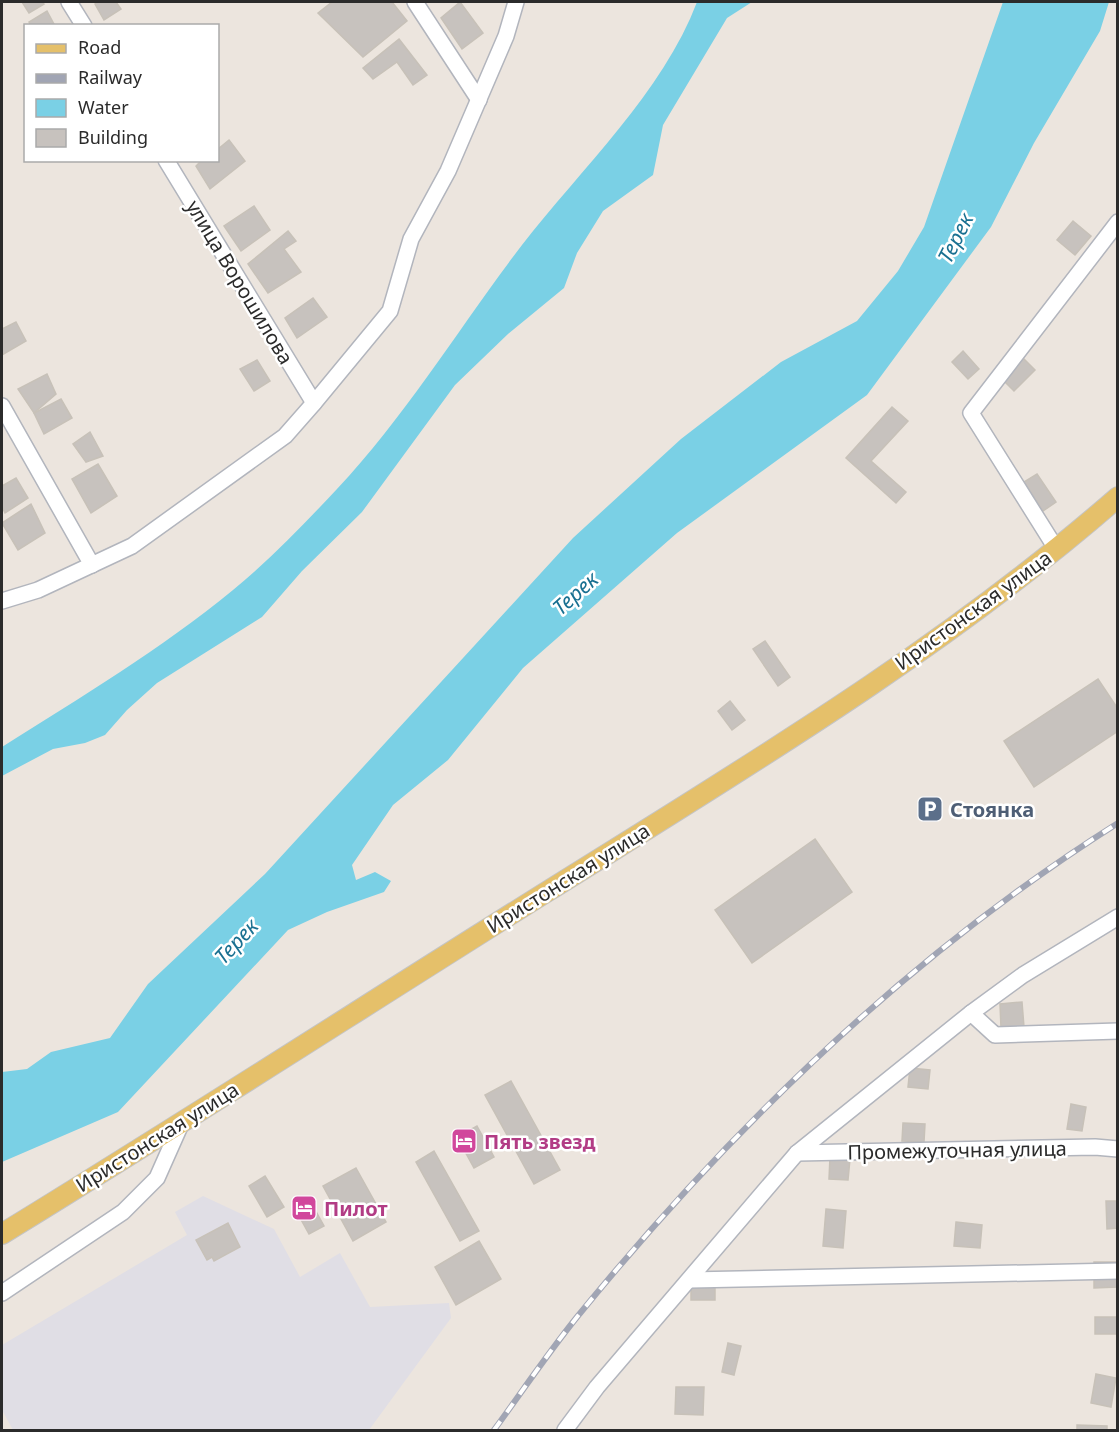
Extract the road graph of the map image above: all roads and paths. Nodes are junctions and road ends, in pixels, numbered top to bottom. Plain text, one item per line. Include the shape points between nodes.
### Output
1 (69, 2) edge
2 (415, 2) edge
3 (516, 2) edge
4 (83, 24) edge
5 (479, 100) junction
6 (167, 162) edge
7 (1118, 222) edge
8 (314, 403) junction
9 (2, 406) edge
10 (1118, 497) edge
11 (1057, 550) junction
12 (92, 565) junction
13 (2, 601) edge
14 (1118, 917) edge
15 (971, 1013) junction
16 (1118, 1031) edge
17 (181, 1124) junction
18 (1118, 1149) edge
19 (797, 1153) junction
20 (2, 1234) edge
21 (1118, 1271) edge
22 (690, 1280) junction
23 (2, 1293) edge
24 (565, 1431) edge

1 - 4 street
2 - 5 street
3 - 5 street
5 - 8 street via 448,171 411,239 390,310
6 - 8 street, улица Ворошилова
7 - 11 street via 971,413
8 - 12 street via 285,436 132,546
9 - 12 street
10 - 11 main road, Иристонская улица
11 - 17 main road, Иристонская улица via 770,752
12 - 13 street via 38,590
14 - 15 street via 1023,975
15 - 16 street via 995,1035
15 - 19 street
17 - 20 main road, Иристонская улица
17 - 23 street via 158,1178 123,1212
18 - 19 street, Промежуточная улица
19 - 22 street
21 - 22 street
22 - 24 street via 597,1387

